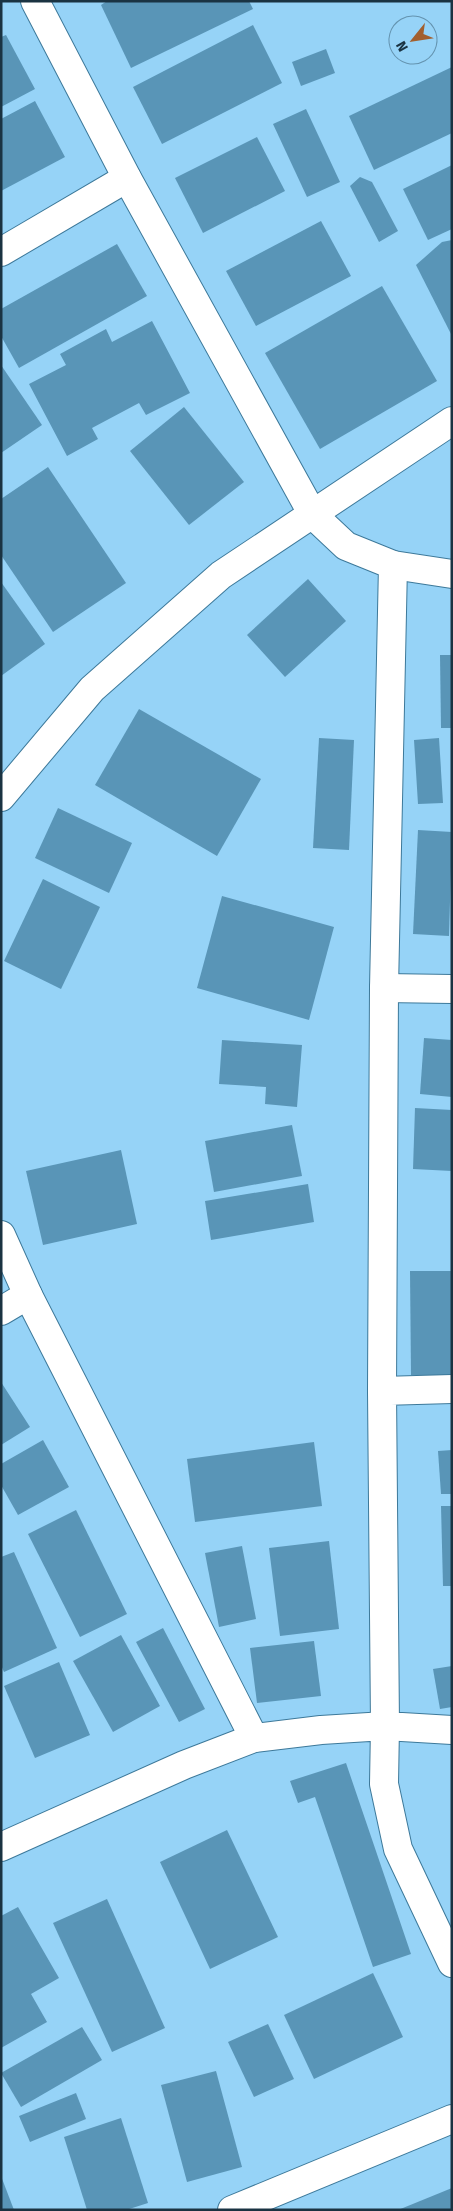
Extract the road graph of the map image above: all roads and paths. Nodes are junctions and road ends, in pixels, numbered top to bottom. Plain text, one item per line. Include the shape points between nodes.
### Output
1 (36, 1) edge
2 (127, 178) junction
3 (1, 252) edge
4 (452, 421) edge
5 (313, 515) junction
6 (393, 565) junction
7 (452, 574) edge
8 (1, 797) edge
9 (384, 988) junction
10 (452, 989) edge
11 (1, 1235) edge
12 (28, 1295) junction
13 (1, 1311) edge
14 (452, 1389) edge
15 (382, 1391) junction
16 (385, 1726) junction
17 (452, 1730) edge
18 (254, 1738) junction
19 (1, 1847) edge
20 (452, 1963) edge
21 (452, 2119) edge
22 (232, 2210) edge

1 - 2 street
2 - 3 street
2 - 5 street
4 - 5 street
5 - 6 street via 346,546
5 - 8 street via 221,575 92,689
6 - 7 street
6 - 9 street
9 - 10 street
9 - 15 street
11 - 12 street
12 - 13 street
12 - 18 street
14 - 15 street
15 - 16 street
16 - 17 street
16 - 18 street
16 - 20 street via 384,1784 398,1849
18 - 19 street via 184,1765
21 - 22 street

